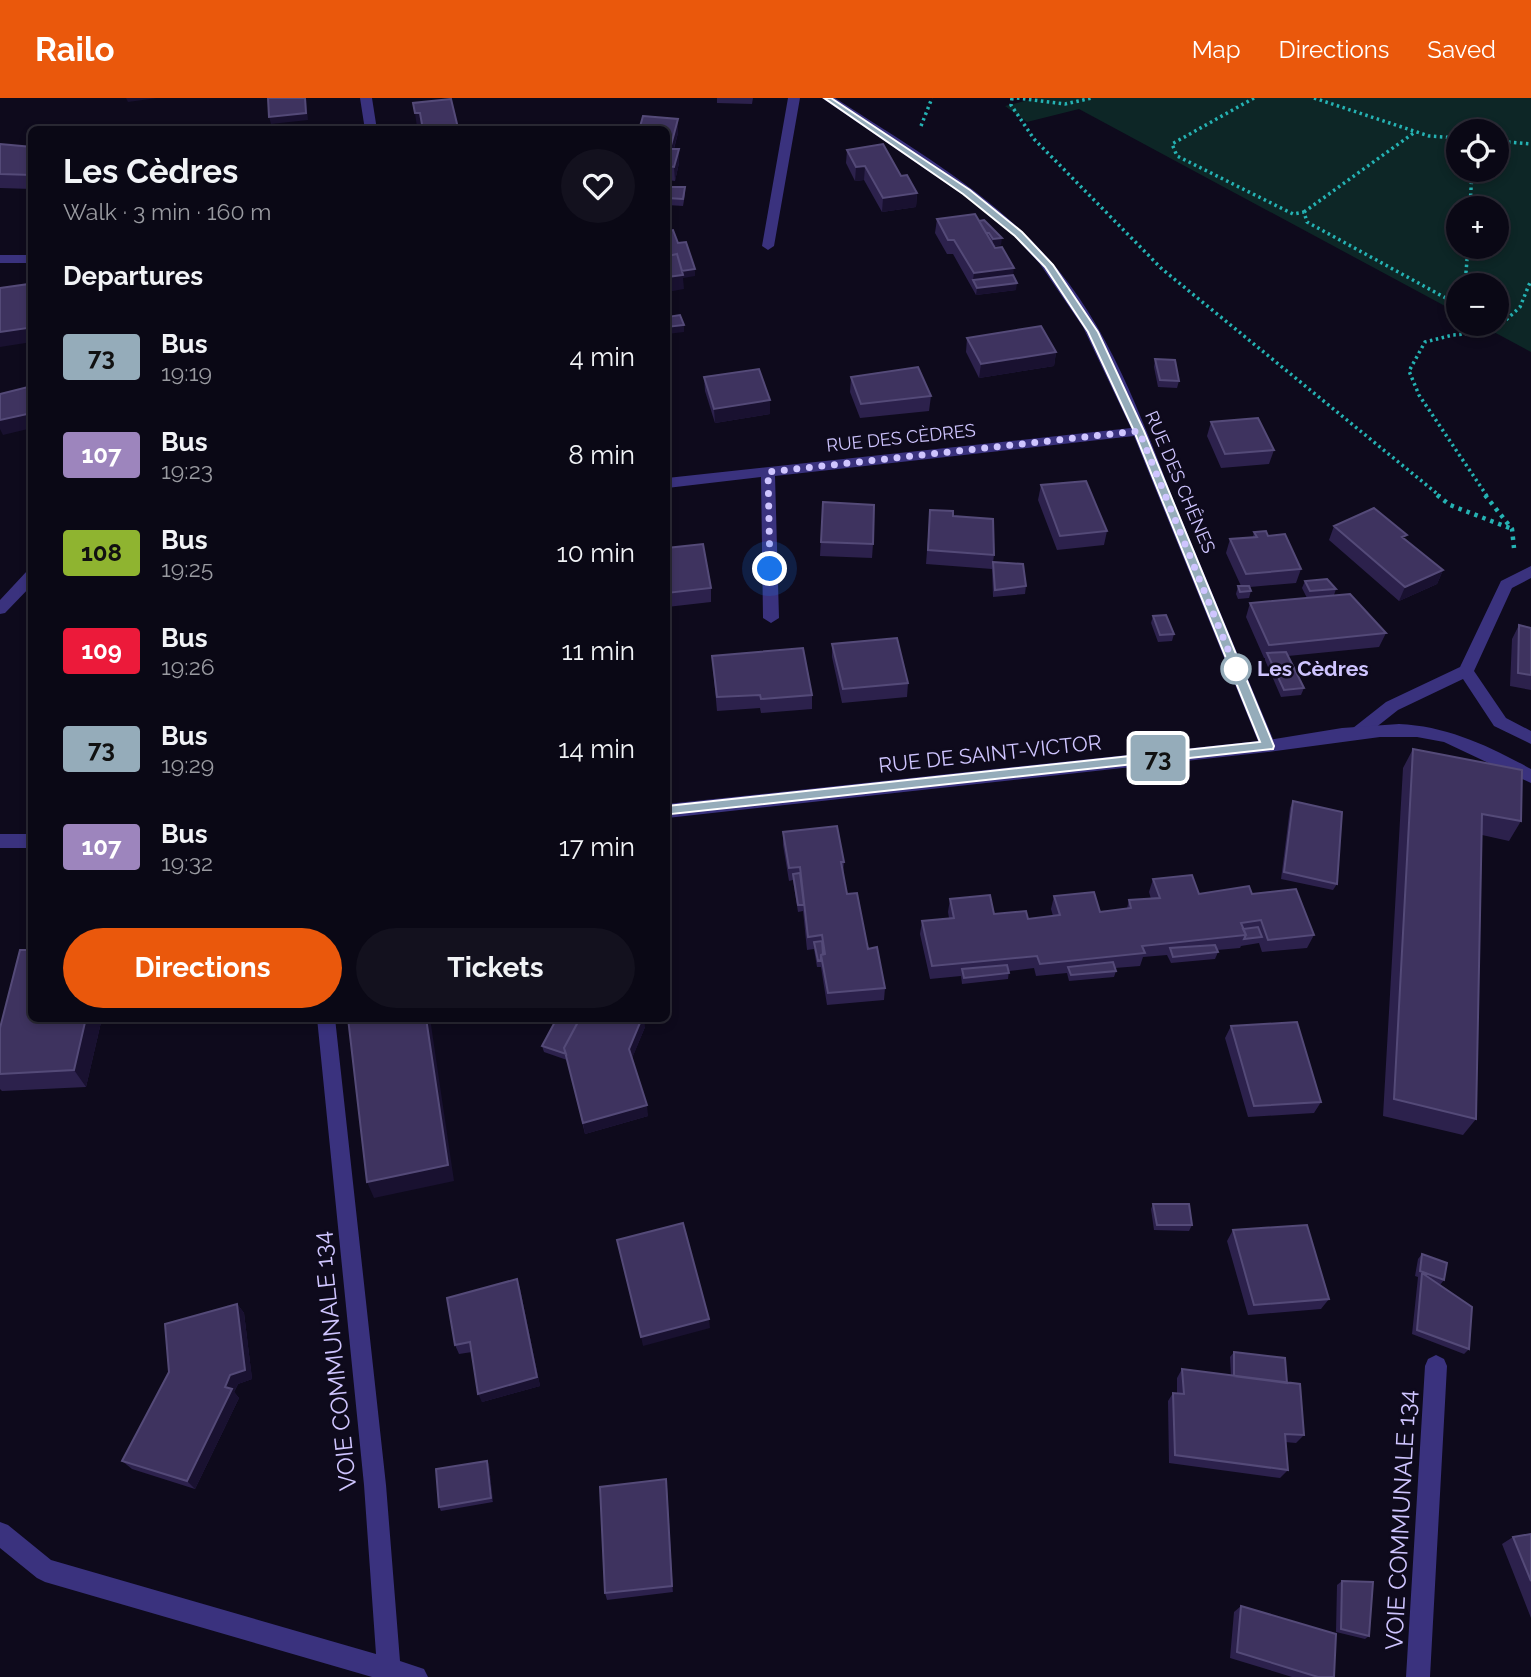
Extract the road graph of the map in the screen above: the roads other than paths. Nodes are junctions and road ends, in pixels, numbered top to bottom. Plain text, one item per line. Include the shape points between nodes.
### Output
1 (366, 98) edge
2 (794, 98) edge
3 (828, 98) edge
4 (370, 126) edge
5 (768, 246) dead end
6 (0, 259) edge
7 (28, 259) edge
8 (1139, 431) junction
9 (768, 472) junction
10 (670, 483) edge
11 (1531, 571) edge
12 (28, 579) edge
13 (0, 609) edge
14 (771, 618) dead end
15 (1466, 671) junction
16 (1359, 732) junction
17 (1531, 738) edge
18 (1268, 746) junction
19 (1531, 777) edge
20 (670, 811) edge
21 (0, 841) edge
22 (28, 841) edge
23 (326, 1022) edge
24 (1436, 1366) dead end
25 (0, 1533) edge
26 (389, 1670) junction
27 (416, 1677) edge
28 (1418, 1677) edge

1 - 4 street
2 - 5 street
3 - 8 street, RUE DES CHÊNES via 936,169 1019,234 1048,265 1093,332
6 - 7 street
8 - 9 street, RUE DES CÈDRES
8 - 18 street, RUE DES CHÊNES
9 - 10 street, RUE DES CÈDRES
9 - 14 street
11 - 15 street via 1506,586
12 - 13 street
15 - 16 street via 1392,706
15 - 17 street via 1500,722
16 - 18 street, RUE DE SAINT-VICTOR
16 - 19 street, RUE DE SAINT-VICTOR via 1419,731 1482,749
18 - 20 street, RUE DE SAINT-VICTOR
21 - 22 street
23 - 26 street, VOIE COMMUNALE 134 via 375,1485
24 - 28 street, VOIE COMMUNALE 134
25 - 26 street via 45,1570
26 - 27 street

